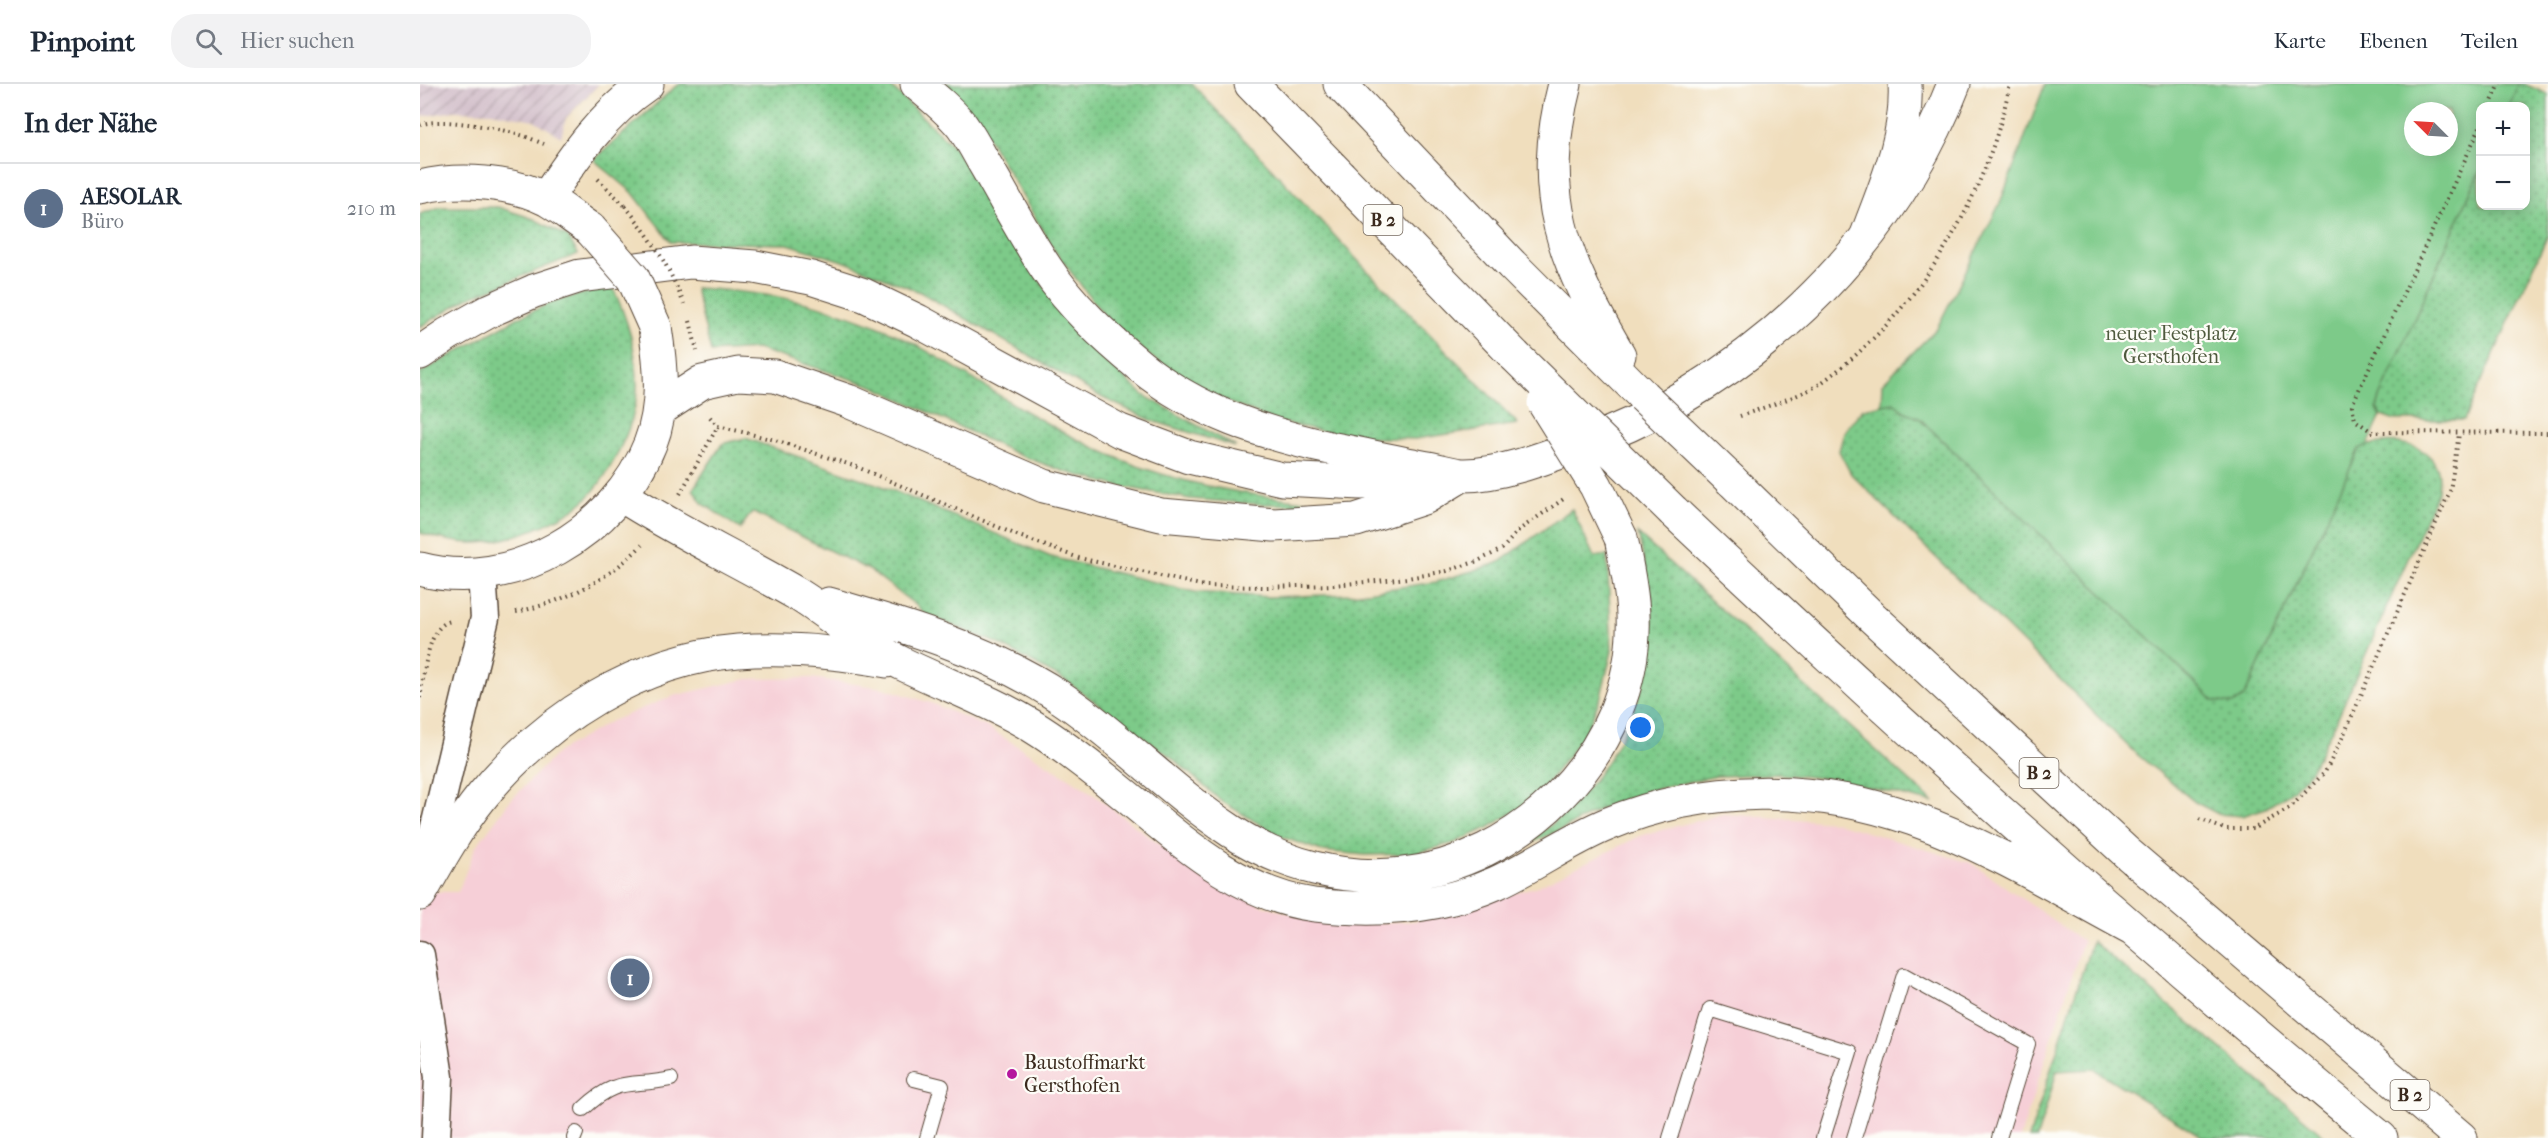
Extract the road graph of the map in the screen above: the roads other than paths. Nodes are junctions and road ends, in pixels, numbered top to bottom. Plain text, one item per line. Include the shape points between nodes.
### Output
1 (647, 84) edge
2 (917, 84) edge
3 (1251, 84) edge
4 (1340, 84) edge
5 (1565, 84) edge
6 (1905, 84) edge
7 (1954, 84) edge
8 (420, 188) edge
9 (546, 199) junction
10 (1867, 235) junction
11 (1586, 322) junction
12 (420, 353) edge
13 (1515, 356) junction
14 (659, 410) junction
15 (1462, 475) junction
16 (621, 495) junction
17 (420, 569) edge
18 (482, 575) junction
19 (799, 595) junction
20 (899, 663) junction
21 (420, 888) edge
22 (420, 894) edge
23 (2132, 928) junction
24 (420, 955) edge
25 (672, 1079) dead end
26 (914, 1079) dead end
27 (583, 1109) dead end
28 (440, 1137) edge
29 (927, 1138) edge
30 (1670, 1138) edge
31 (1823, 1138) edge
32 (1854, 1138) edge
33 (1999, 1138) edge
34 (2381, 1138) edge
35 (2461, 1138) edge

1 - 9 main road via 630,95 602,124
2 - 15 main road via 964,128 1046,269 1085,318 1143,369 1202,408 1261,431
3 - 13 main road, B 2
4 - 11 main road via 1512,265
5 - 11 main road via 1552,159 1552,189
6 - 10 main road via 1898,150
7 - 10 main road via 1917,164
8 - 9 main road via 462,182 511,187
9 - 14 main road, bridge via 590,230 633,278 655,327 661,370
10 - 15 main road via 1782,327 1707,383 1601,438 1538,460
11 - 35 main road, B 2, bridge via 1643,396 1880,625 2127,853
12 - 15 main road via 492,310 580,276 691,262 755,267 812,278 864,295 1120,431 1189,457 1282,479 1360,483
13 - 19 main road, bridge via 1596,486 1621,538 1633,617 1630,654 1624,692 1589,761 1542,813 1507,838 1467,858 1407,875 1374,876 1308,867 1253,844 1202,810 1086,716 1013,671 904,626
13 - 23 main road, B 2, bridge via 1803,633
14 - 15 main road via 702,382 738,374 775,376 849,401 1044,486 1161,514 1274,525 1356,520 1426,497
14 - 16 main road via 651,443 634,480
16 - 18 main road via 568,544
16 - 19 main road via 664,523
17 - 18 main road via 438,574
18 - 21 street via 485,618
19 - 20 main road
20 - 22 main road via 805,650 736,651 682,662 626,682 573,711 523,753 484,794 454,835
20 - 23 main road via 1028,724 1097,772 1210,861 1273,894 1308,904 1399,907 1460,896 1496,883 1607,824 1646,810 1690,800 1778,793 1865,804 1941,829
23 - 34 main road, B 2
24 - 28 street via 439,1077
25 - 27 lane via 614,1086
26 - 29 lane via 942,1086
30 - 31 lane via 1710,1009 1850,1052
32 - 33 lane via 1904,975 2028,1044

